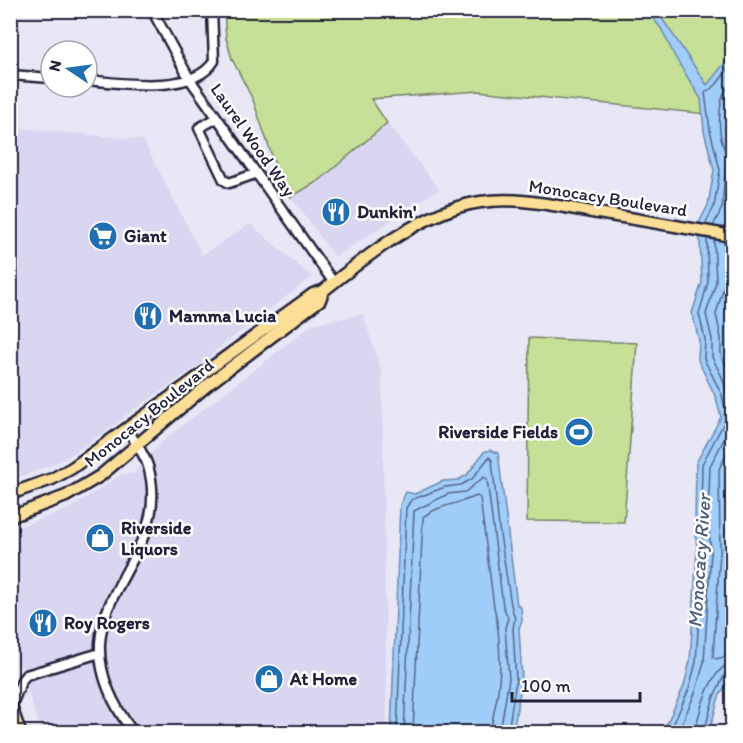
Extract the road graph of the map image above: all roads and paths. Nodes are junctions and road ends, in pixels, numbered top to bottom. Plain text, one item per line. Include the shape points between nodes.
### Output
1 (152, 10) edge
2 (212, 10) edge
3 (10, 75) edge
4 (39, 77) edge
5 (189, 78) junction
6 (99, 82) edge
7 (217, 118) junction
8 (255, 174) junction
9 (732, 236) edge
10 (334, 283) junction
11 (323, 291) junction
12 (128, 430) junction
13 (137, 445) junction
14 (10, 495) edge
15 (10, 517) edge
16 (100, 653) junction
17 (11, 705) edge
18 (20, 732) edge
19 (133, 732) edge

1 - 5 street, Laurel Wood Way
2 - 5 street via 213,61
3 - 4 street
5 - 6 street via 162,85
5 - 7 street, Laurel Wood Way
7 - 8 street, Laurel Wood Way
7 - 8 street via 199,128 224,180 229,183
8 - 10 street, Laurel Wood Way
9 - 10 main road, Monocacy Boulevard via 521,200 489,200 418,224
10 - 11 main road, Monocacy Boulevard
11 - 12 main road, Monocacy Boulevard via 313,294
11 - 13 main road, Monocacy Boulevard via 320,300 210,383
12 - 13 street
12 - 14 main road, Monocacy Boulevard via 59,476
13 - 15 main road, Monocacy Boulevard via 78,490
13 - 16 street via 151,478 149,516 141,544 106,610
16 - 17 street via 26,675
16 - 19 street via 110,695
17 - 18 main road

